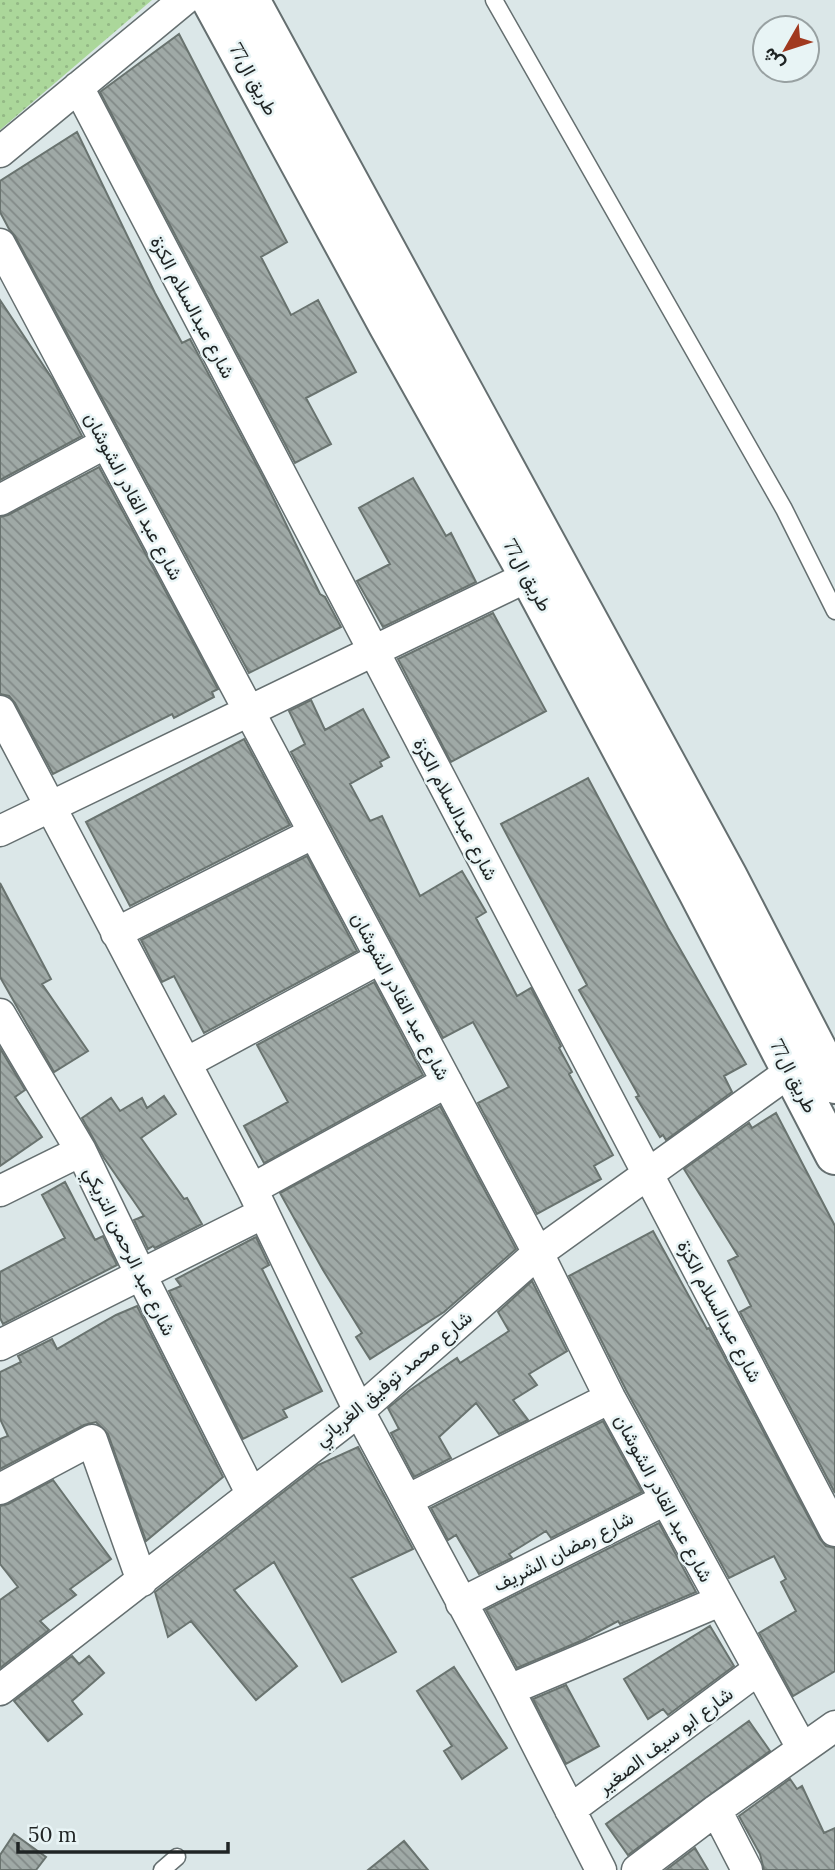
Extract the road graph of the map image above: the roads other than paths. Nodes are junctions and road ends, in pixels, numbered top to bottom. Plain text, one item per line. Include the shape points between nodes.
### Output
1 (184, 0) edge
2 (211, 0) edge
3 (250, 0) edge
4 (494, 0) edge
5 (78, 87) junction
6 (0, 152) edge
7 (0, 244) edge
8 (106, 443) junction
9 (0, 500) edge
10 (529, 576) junction
11 (835, 611) edge
12 (373, 651) junction
13 (0, 711) edge
14 (250, 712) junction
15 (49, 808) junction
16 (0, 831) edge
17 (314, 833) junction
18 (713, 884) junction
19 (116, 933) junction
20 (381, 958) junction
21 (3, 1025) edge
22 (186, 1063) junction
23 (791, 1071) junction
24 (447, 1082) junction
25 (835, 1084) edge
26 (81, 1151) junction
27 (835, 1155) edge
28 (647, 1174) junction
29 (0, 1191) edge
30 (257, 1201) junction
31 (538, 1253) junction
32 (141, 1275) junction
33 (0, 1345) edge
34 (610, 1398) junction
35 (359, 1411) junction
36 (0, 1489) edge
37 (251, 1493) junction
38 (407, 1500) junction
39 (665, 1500) junction
40 (835, 1531) edge
41 (142, 1581) junction
42 (720, 1601) junction
43 (461, 1603) junction
44 (759, 1670) junction
45 (0, 1690) edge
46 (509, 1690) junction
47 (832, 1735) edge
48 (802, 1748) junction
49 (570, 1810) junction
50 (716, 1810) junction
51 (177, 1857) dead end
52 (162, 1870) edge
53 (601, 1870) edge
54 (637, 1870) edge
55 (747, 1870) edge

1 - 5 street
2 - 10 main road, طريق ال77
3 - 18 main road, طريق ال77
4 - 11 lane via 784,509
5 - 6 street
5 - 12 street, شارع عبدالسلام الكزة
7 - 8 street, شارع عبد القادر الشوشان
8 - 9 street
8 - 14 street, شارع عبد القادر الشوشان
10 - 12 street
10 - 18 main road, طريق ال77
12 - 14 street
12 - 28 street, شارع عبدالسلام الكزة
13 - 15 street
14 - 15 street
14 - 17 street, شارع عبد القادر الشوشان
15 - 16 street
15 - 19 street
17 - 19 street
17 - 20 street, شارع عبد القادر الشوشان
18 - 23 main road, طريق ال77
18 - 25 main road, طريق ال77
19 - 22 street
20 - 22 street
20 - 24 street, شارع عبد القادر الشوشان
21 - 26 street, شارع عبد الرحمن التريكي
22 - 30 street
23 - 27 main road, طريق ال77
23 - 28 street, شارع محمد توفيق الغرياني
24 - 30 street
24 - 31 street, شارع عبد القادر الشوشان
26 - 29 street
26 - 32 street, شارع عبد الرحمن التريكي
28 - 31 street, شارع محمد توفيق الغرياني
28 - 40 street, شارع عبدالسلام الكزة
30 - 32 street
30 - 35 street
31 - 34 street, شارع عبد القادر الشوشان
31 - 35 street, شارع محمد توفيق الغرياني
32 - 33 street
32 - 37 street, شارع عبد الرحمن التريكي
34 - 38 street
34 - 39 street, شارع عبد القادر الشوشان
35 - 37 street, شارع محمد توفيق الغرياني
35 - 38 street
36 - 41 street via 92,1440
37 - 41 street, شارع محمد توفيق الغرياني
38 - 43 street
39 - 42 street, شارع عبد القادر الشوشان
39 - 43 street, شارع رمضان الشريف
41 - 45 street, شارع محمد توفيق الغرياني
42 - 44 street, شارع عبد القادر الشوشان
42 - 46 street
43 - 46 street
44 - 48 street, شارع عبد القادر الشوشان
44 - 49 street, شارع ابو سيف الصغير
46 - 49 street
47 - 48 street
48 - 50 street
49 - 53 street
50 - 54 street
50 - 55 street
51 - 52 lane

